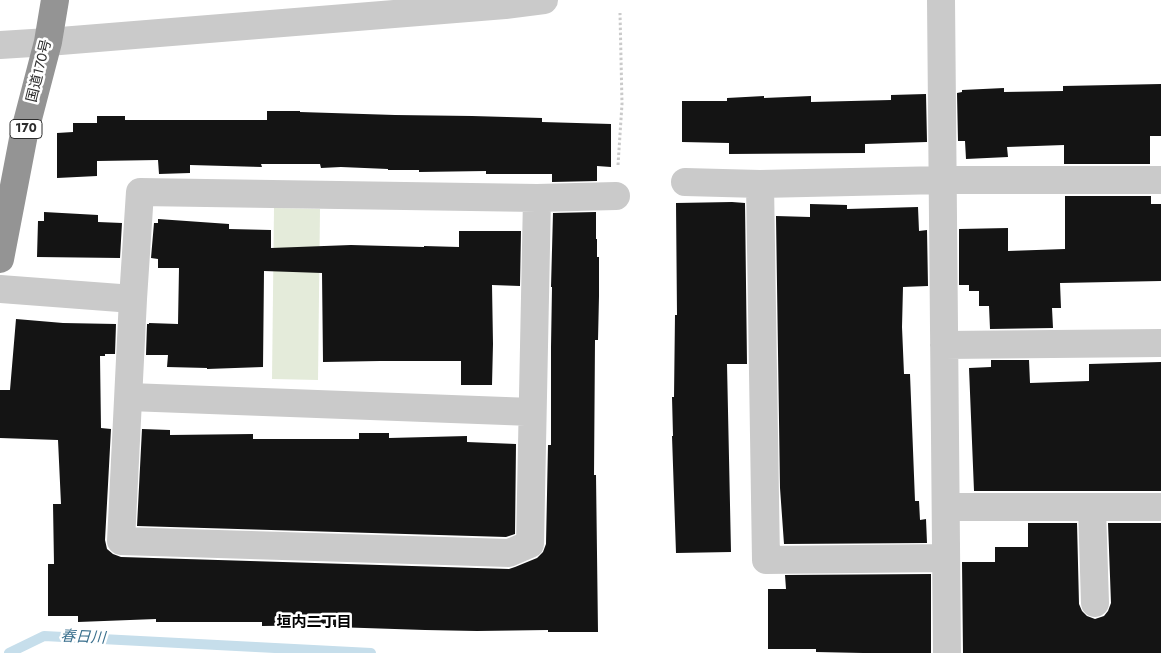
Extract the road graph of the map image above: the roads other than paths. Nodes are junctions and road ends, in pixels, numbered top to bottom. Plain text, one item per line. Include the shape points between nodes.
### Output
1 (55, 0) edge
2 (544, 0) edge
3 (941, 0) edge
4 (48, 42) junction
5 (0, 45) edge
6 (943, 180) junction
7 (1161, 180) edge
8 (685, 182) dead end
9 (760, 184) junction
10 (616, 196) road end
11 (537, 198) junction
12 (0, 259) edge
13 (0, 289) edge
14 (133, 299) junction
15 (1161, 343) edge
16 (944, 345) junction
17 (129, 397) junction
18 (532, 412) junction
19 (1092, 507) junction
20 (1161, 507) edge
21 (946, 508) junction
22 (946, 558) junction
23 (1095, 603) dead end
24 (947, 653) edge

1 - 4 highway, 国道170号 / 170
2 - 4 street
3 - 6 street
4 - 5 street
4 - 12 highway, 国道170号 / 170 via 24,134
6 - 7 street
6 - 9 street
6 - 16 street
8 - 9 street
9 - 22 street via 766,560
10 - 11 street
11 - 14 street via 140,192
11 - 18 street
13 - 14 street
14 - 17 street
15 - 16 street
16 - 21 street
17 - 18 street
17 - 18 street via 122,541 510,553 530,544
19 - 20 street
19 - 21 street
19 - 23 street
21 - 22 street
22 - 24 street

